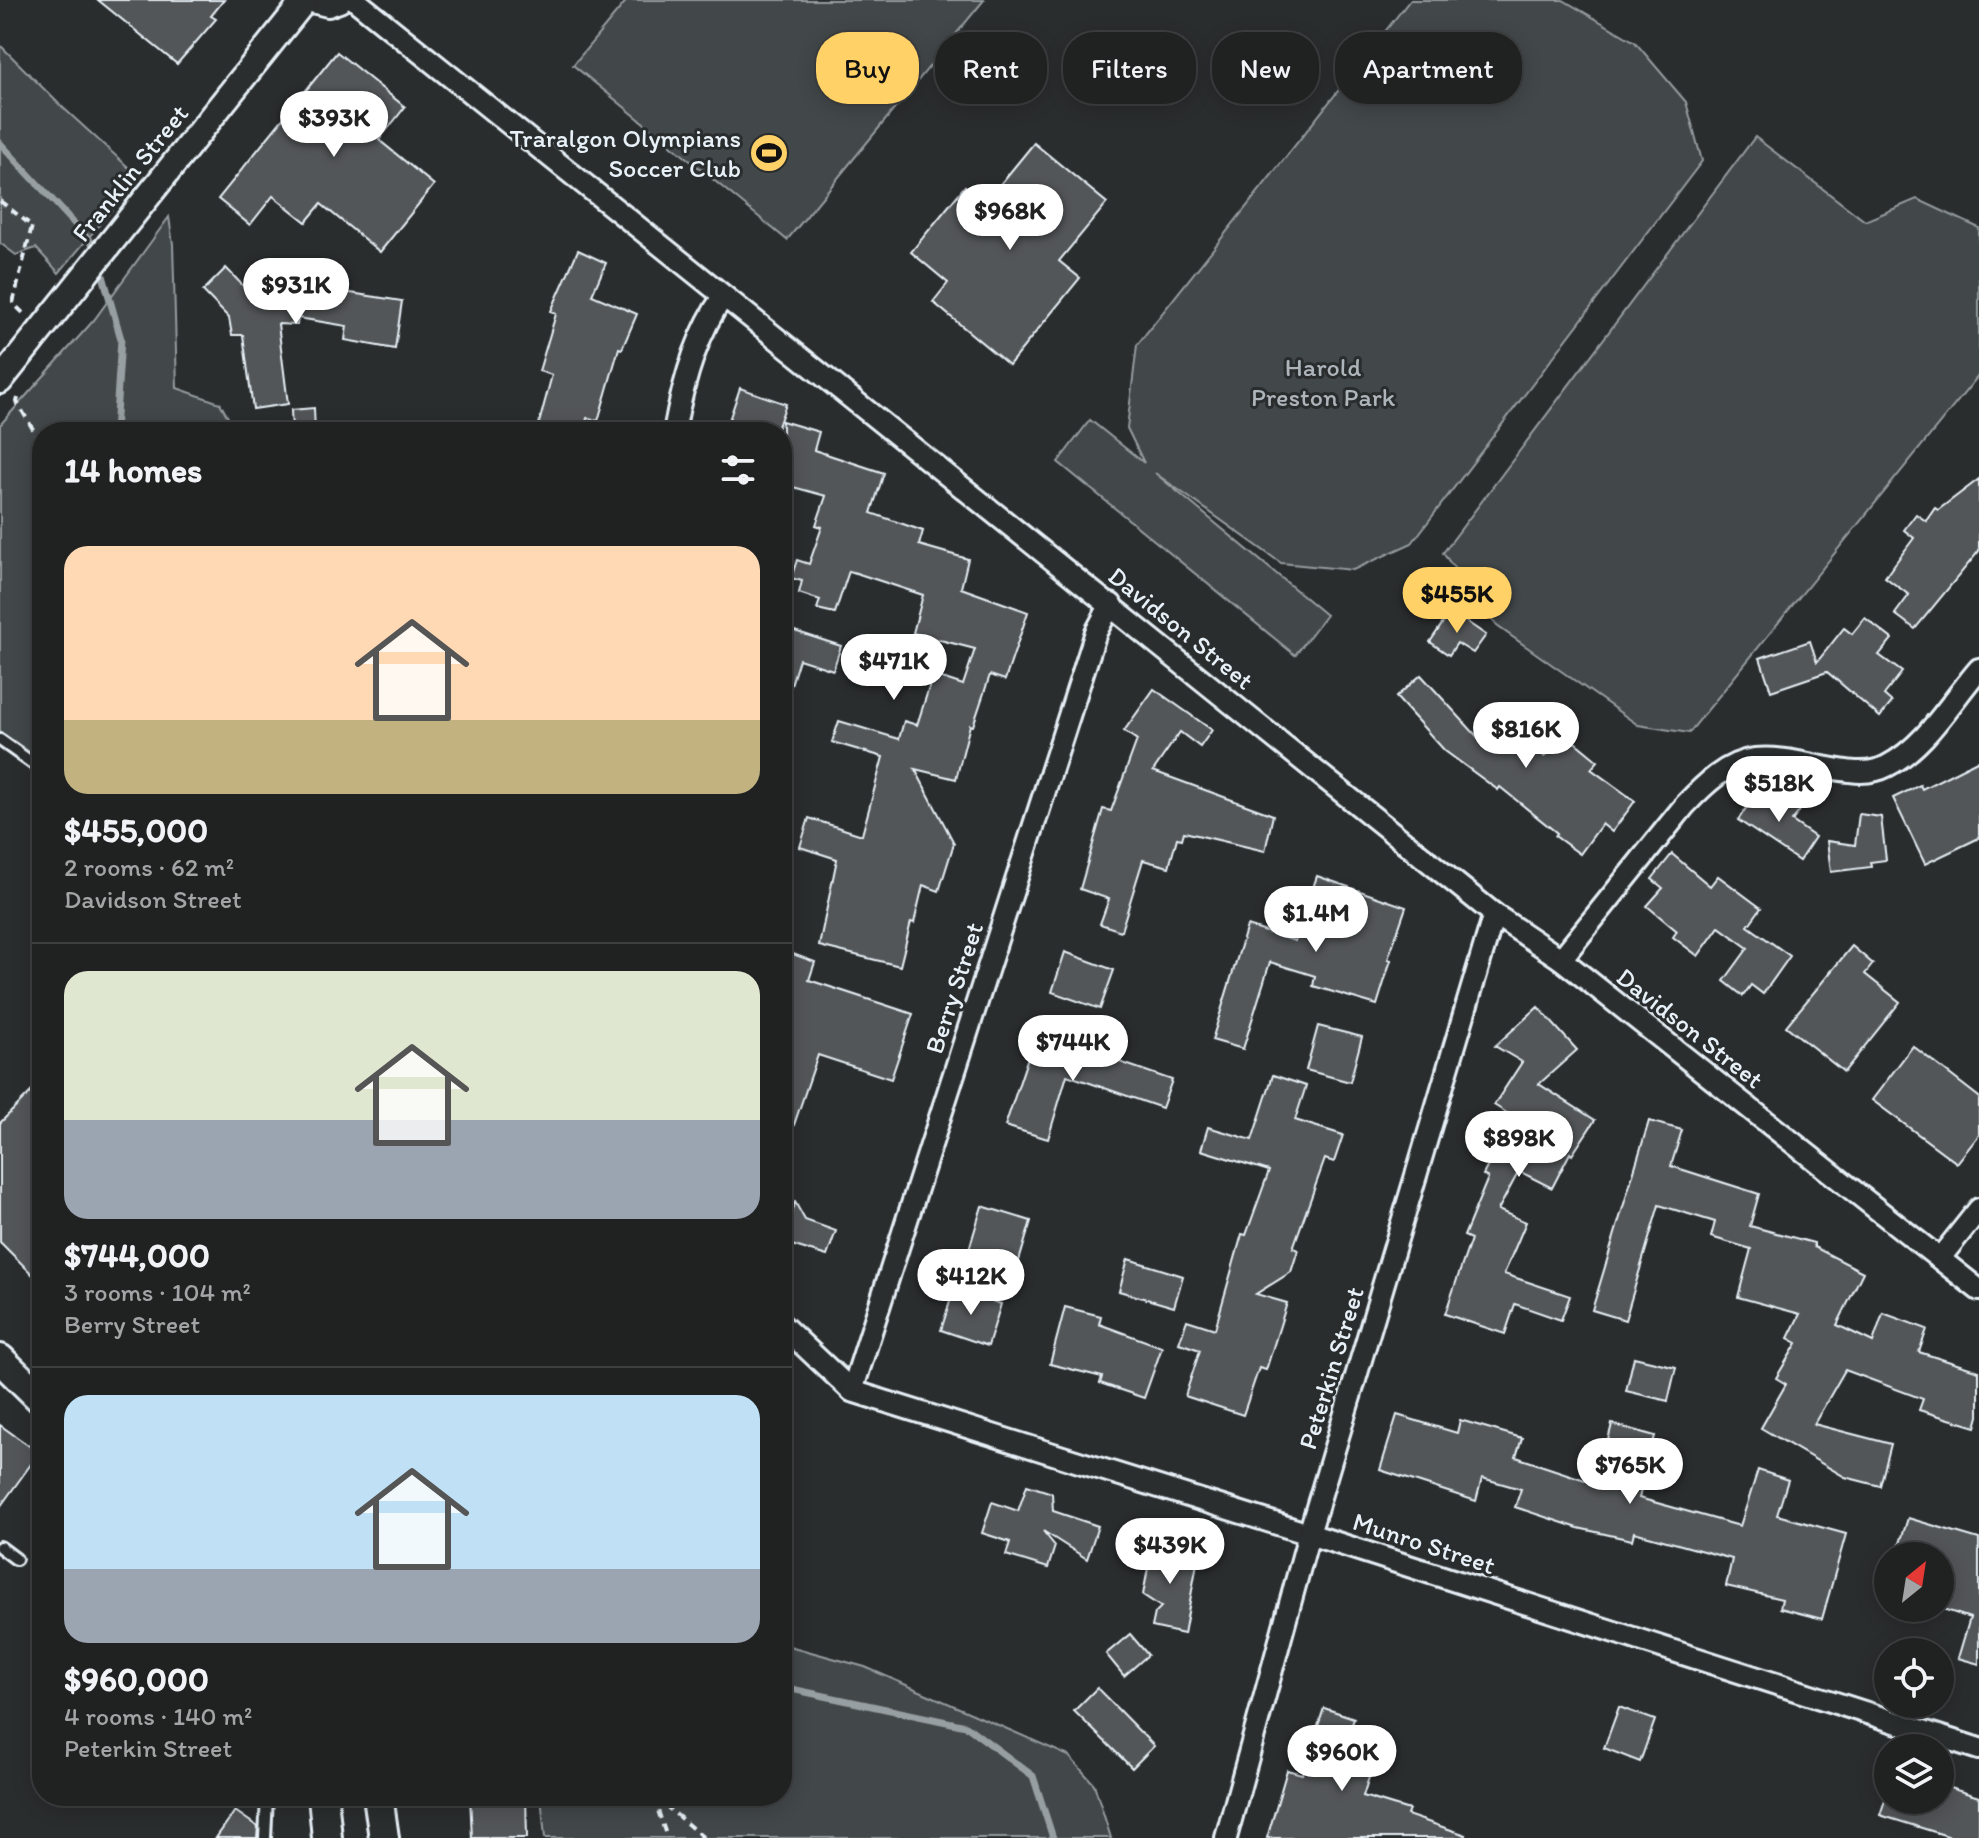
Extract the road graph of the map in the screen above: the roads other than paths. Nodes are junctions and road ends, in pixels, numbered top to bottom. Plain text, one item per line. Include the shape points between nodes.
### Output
1 (305, 0) edge
2 (312, 0) edge
3 (339, 0) edge
4 (355, 0) edge
5 (723, 297) junction
6 (11, 384) edge
7 (676, 422) edge
8 (1111, 604) junction
9 (1979, 669) edge
10 (0, 740) edge
11 (32, 763) edge
12 (1494, 914) junction
13 (1561, 959) junction
14 (1979, 1209) edge
15 (1940, 1258) junction
16 (1979, 1290) edge
17 (792, 1334) edge
18 (0, 1359) edge
19 (32, 1390) edge
20 (852, 1391) junction
21 (1309, 1534) junction
22 (0, 1547) edge
23 (16, 1559) dead end
24 (1979, 1749) edge
25 (267, 1806) edge
26 (313, 1806) edge
27 (324, 1806) edge
28 (365, 1806) edge
29 (379, 1806) edge
30 (265, 1838) edge
31 (314, 1838) edge
32 (327, 1838) edge
33 (367, 1838) edge
34 (384, 1838) edge
35 (1226, 1838) edge

1 - 6 street, Franklin Street via 39,331
2 - 3 street
4 - 5 street, Davidson Street
5 - 7 street via 708,318
5 - 8 street, Davidson Street
8 - 12 street, Davidson Street
8 - 20 street, Berry Street via 1096,632
9 - 13 street via 1919,740 1884,768 1858,774 1754,759 1706,783
10 - 11 lane
12 - 13 street, Davidson Street
12 - 21 street, Peterkin Street
13 - 15 street, Davidson Street
14 - 15 street
15 - 16 street, Davidson Street
17 - 20 street
18 - 19 main road
20 - 21 street, Munro Street
21 - 24 street, Munro Street
21 - 35 street, Peterkin Street
22 - 23 lane
25 - 30 lane
26 - 31 main road
27 - 32 main road
28 - 33 main road
29 - 34 main road

